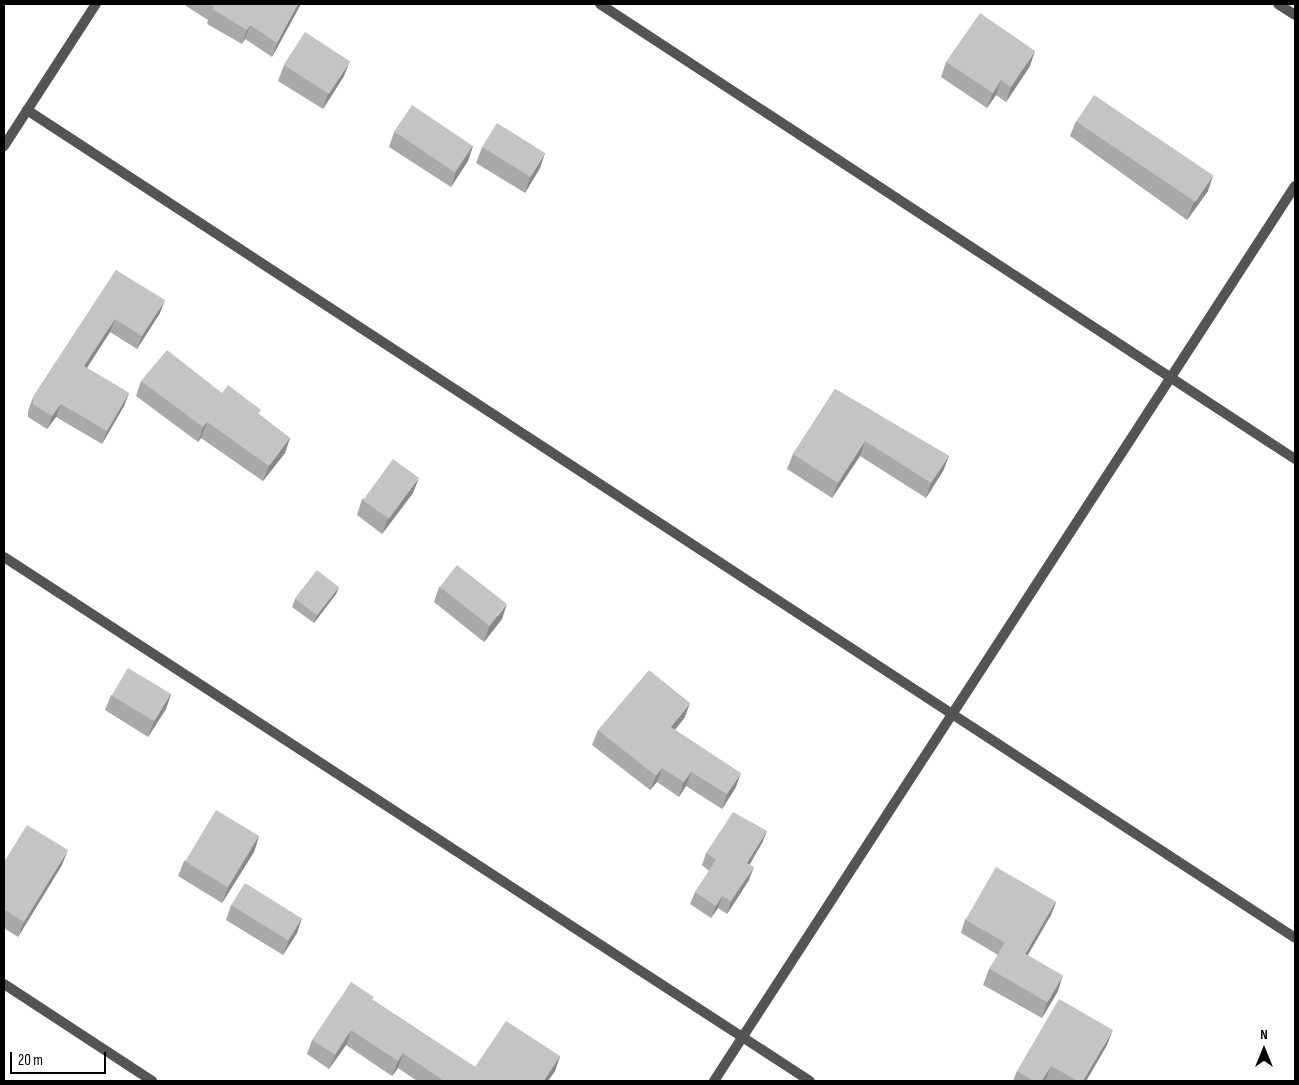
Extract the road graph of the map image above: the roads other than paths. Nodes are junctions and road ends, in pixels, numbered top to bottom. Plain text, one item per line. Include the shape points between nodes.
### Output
1 (96, 4) edge
2 (600, 4) edge
3 (1278, 4) edge
4 (1295, 15) edge
5 (27, 110) junction
6 (4, 146) edge
7 (1295, 186) edge
8 (1171, 377) junction
9 (1295, 458) edge
10 (4, 557) edge
11 (952, 714) junction
12 (1295, 938) edge
13 (4, 984) edge
14 (742, 1037) junction
15 (152, 1081) edge
16 (714, 1081) edge
17 (810, 1081) edge

1 - 5 street
2 - 8 street
3 - 4 street
5 - 6 street
5 - 11 street
7 - 8 street
8 - 9 street
8 - 11 street
10 - 14 street
11 - 12 street
11 - 14 street
13 - 15 street
14 - 16 street
14 - 17 street

